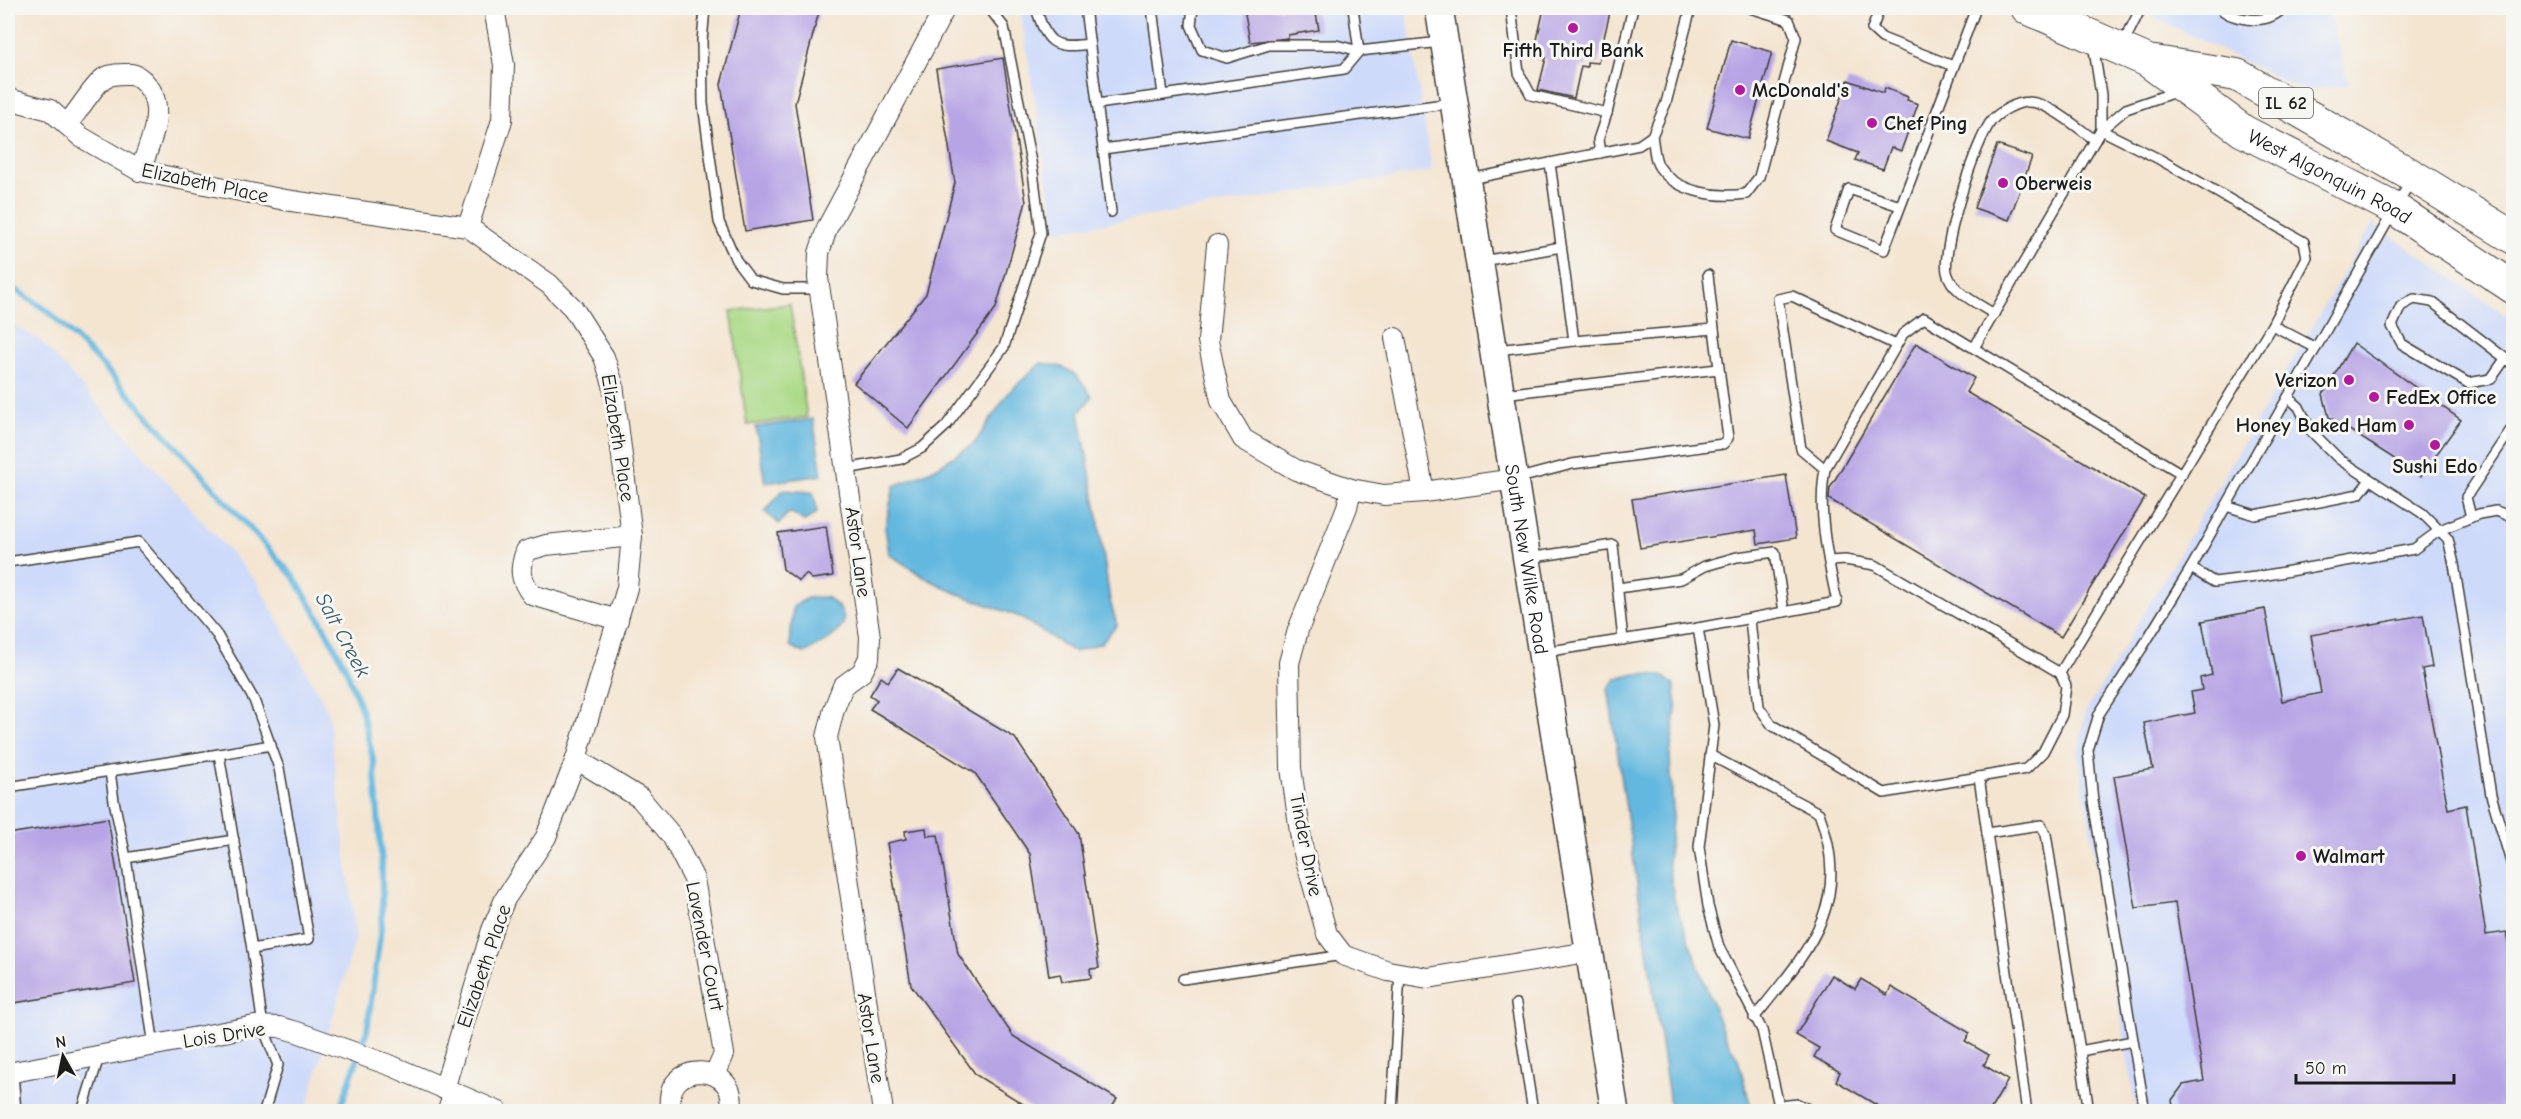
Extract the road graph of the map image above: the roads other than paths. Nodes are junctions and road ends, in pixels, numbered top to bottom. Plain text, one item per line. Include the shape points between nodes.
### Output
1 (494, 8) edge
2 (705, 8) edge
3 (945, 8) edge
4 (989, 8) edge
5 (1036, 8) edge
6 (1084, 8) edge
7 (1152, 8) edge
8 (1193, 8) edge
9 (1353, 8) edge
10 (1439, 8) edge
11 (1511, 8) edge
12 (1633, 8) edge
13 (1691, 8) edge
14 (1750, 8) edge
15 (1880, 8) edge
16 (1976, 8) edge
17 (2026, 8) edge
18 (2141, 8) edge
19 (2220, 8) edge
20 (2285, 8) edge
21 (2091, 36) junction
22 (1445, 41) junction
23 (1089, 44) junction
24 (1359, 51) junction
25 (2134, 55) junction
26 (1953, 66) junction
27 (2186, 88) junction
28 (1163, 94) junction
29 (8, 99) edge
30 (1455, 103) junction
31 (1097, 104) junction
32 (1607, 114) junction
33 (67, 125) junction
34 (2101, 130) junction
35 (1652, 136) junction
36 (2095, 140) junction
37 (1103, 148) junction
38 (1600, 153) junction
39 (1550, 163) junction
40 (140, 171) junction
41 (2414, 176) junction
42 (1467, 180) junction
43 (1900, 206) junction
44 (2395, 209) junction
45 (1111, 212) dead end
46 (468, 227) junction
47 (2514, 238) edge
48 (1217, 245) dead end
49 (1561, 247) junction
50 (1480, 261) junction
51 (1708, 275) dead end
52 (2514, 288) edge
53 (819, 289) junction
54 (1994, 314) junction
55 (2272, 325) junction
56 (1714, 329) junction
57 (1395, 338) dead end
58 (1574, 341) junction
59 (1896, 345) junction
60 (1974, 348) junction
61 (2316, 348) junction
62 (1494, 350) junction
63 (2509, 362) edge
64 (1718, 369) junction
65 (1501, 394) junction
66 (2288, 397) junction
67 (2514, 425) edge
68 (846, 469) junction
69 (1825, 469) junction
70 (2182, 474) junction
71 (1515, 480) junction
72 (2370, 480) junction
73 (1352, 489) junction
74 (1424, 492) junction
75 (2226, 506) junction
76 (2471, 517) junction
77 (2514, 518) edge
78 (2440, 530) junction
79 (632, 536) junction
80 (1527, 558) junction
81 (1828, 561) junction
82 (8, 562) edge
83 (2191, 568) junction
84 (1618, 588) junction
85 (1784, 612) junction
86 (1750, 619) junction
87 (618, 620) junction
88 (1698, 628) junction
89 (1623, 640) junction
90 (1542, 652) junction
91 (2060, 673) junction
92 (271, 745) junction
93 (219, 754) junction
94 (1710, 755) junction
95 (576, 759) junction
96 (110, 771) junction
97 (1979, 777) junction
98 (8, 787) edge
99 (1987, 833) junction
100 (234, 840) junction
101 (126, 858) junction
102 (2514, 872) edge
103 (252, 950) junction
104 (1588, 952) junction
105 (1343, 956) junction
106 (1400, 973) junction
107 (1183, 979) dead end
108 (1516, 1004) dead end
109 (1754, 1018) junction
110 (263, 1027) junction
111 (2133, 1041) junction
112 (154, 1046) junction
113 (2080, 1051) junction
114 (99, 1056) junction
115 (10, 1073) edge
116 (715, 1075) junction
117 (449, 1091) junction
118 (1779, 1109) edge
119 (1392, 1111) edge
120 (16, 1112) edge
121 (82, 1112) edge
122 (264, 1112) edge
123 (447, 1112) edge
124 (499, 1112) edge
125 (671, 1112) edge
126 (730, 1112) edge
127 (883, 1112) edge
128 (1386, 1112) edge
129 (1533, 1112) edge
130 (1615, 1112) edge
131 (1814, 1112) edge
132 (2027, 1112) edge
133 (2089, 1112) edge
134 (2145, 1112) edge

1 - 46 street via 504,65 502,120
2 - 53 lane via 703,105 719,222 736,260 751,280 783,289
3 - 53 street, Astor Lane via 828,228 819,253
4 - 68 lane via 1004,27 1041,233 1004,347 946,426 922,448 900,459
5 - 23 lane via 1045,35 1054,45
6 - 23 lane
7 - 28 lane
8 - 24 lane via 1191,25 1202,50 1227,58 1269,45 1336,45
9 - 24 lane
10 - 22 main road, South New Wilke Road
11 - 32 lane via 1519,73 1531,95
12 - 32 lane
13 - 35 lane via 1666,103
14 - 35 lane via 1789,20 1796,38 1759,177 1746,194 1728,197 1680,186 1658,167
15 - 26 lane via 1872,29 1882,38
16 - 26 lane
17 - 21 main road, West Algonquin Road / IL 62
18 - 25 lane
19 - 20 lane via 2247,19 2271,17
21 - 25 main road, West Algonquin Road / IL 62
21 - 34 lane via 2101,95
22 - 24 lane
22 - 30 main road, South New Wilke Road
23 - 31 lane
24 - 28 lane via 1344,69
25 - 27 main road, West Algonquin Road / IL 62
25 - 41 main road, West Algonquin Road / IL 62 via 2236,75
26 - 43 lane
27 - 34 lane via 2126,109
27 - 44 main road, West Algonquin Road / IL 62 via 2243,131
28 - 31 lane
29 - 33 street, Elizabeth Place via 50,110
30 - 37 lane
30 - 42 main road, South New Wilke Road
31 - 37 lane
32 - 38 lane via 1598,140
33 - 40 street, Elizabeth Place
33 - 40 street via 103,79 118,73 136,75 148,85 157,113
34 - 36 lane
34 - 55 lane via 2304,243 2307,257
35 - 38 lane via 1639,145
36 - 54 lane
36 - 54 lane via 2052,110 2030,101 2018,103 1993,119 1980,141 1947,248 1947,274 1959,291
37 - 45 lane
38 - 39 lane
39 - 42 lane
39 - 49 lane
40 - 46 street, Elizabeth Place via 285,200
41 - 44 lane
41 - 47 main road, West Algonquin Road / IL 62
42 - 50 main road, South New Wilke Road
43 - 43 lane via 1849,189 1835,230 1884,250
44 - 52 main road, West Algonquin Road / IL 62
44 - 61 lane
46 - 79 street, Elizabeth Place via 549,284 573,308 604,357 613,384
48 - 73 street via 1208,341 1221,401 1243,439 1296,470
49 - 50 lane
49 - 58 lane
50 - 62 main road, South New Wilke Road
51 - 56 lane
53 - 68 street, Astor Lane
54 - 60 lane
55 - 61 lane
55 - 70 lane
56 - 58 lane
56 - 64 lane
57 - 74 street
58 - 62 lane
59 - 60 lane via 1903,334 1924,318
59 - 69 lane
59 - 69 lane via 1792,296 1778,299 1801,450
60 - 70 lane
61 - 66 lane
62 - 65 main road, South New Wilke Road
63 - 63 lane via 2432,302 2414,299 2401,306 2392,326 2402,344 2468,383 2491,379
64 - 65 lane
64 - 71 lane via 1728,438 1723,444 1572,464
65 - 71 main road, South New Wilke Road
66 - 72 lane via 2299,407 2311,431 2339,459
66 - 75 lane
67 - 76 lane via 2466,497
68 - 127 street, Astor Lane via 868,622 869,658 862,672 843,686 827,737
69 - 81 lane via 1821,488
70 - 91 lane
71 - 74 street
71 - 80 main road, South New Wilke Road
72 - 75 lane via 2359,494 2255,515
72 - 78 lane via 2422,513
73 - 74 street via 1384,495
73 - 105 street, Tinder Drive via 1289,663 1291,768 1302,846 1327,934
75 - 83 lane
76 - 77 lane via 2496,511
76 - 78 lane
78 - 83 lane via 2414,549 2256,577 2214,582
78 - 102 lane via 2448,539 2454,564 2491,795
79 - 87 street, Elizabeth Place via 627,588
79 - 87 street via 546,545 526,551 521,566 520,576 532,595
80 - 84 lane via 1613,545
80 - 90 main road, South New Wilke Road
81 - 85 lane via 1837,602
81 - 91 lane via 1875,565
82 - 92 lane via 138,542 217,635 254,700
83 - 111 lane via 2099,714 2088,750
84 - 85 lane via 1681,579 1704,566 1775,552
84 - 89 lane
85 - 86 lane
86 - 88 lane
86 - 97 lane via 1760,707 1772,725 1884,793
87 - 95 street, Elizabeth Place
88 - 89 lane
88 - 94 lane via 1714,725
89 - 90 lane
90 - 104 main road, South New Wilke Road
91 - 97 lane via 2066,686 2062,715 2043,752 2026,769
92 - 93 lane
92 - 103 lane via 279,768 309,939
93 - 96 lane
93 - 100 lane
94 - 109 lane via 1699,847 1708,906 1719,947
94 - 109 lane via 1819,813 1830,840 1831,895 1821,926
95 - 116 street, Lavender Court via 640,798 672,836 694,879 724,1054
95 - 117 street, Elizabeth Place via 546,837 505,899 492,930
96 - 98 lane
96 - 101 lane
97 - 99 lane
99 - 113 lane via 2041,825 2046,834
99 - 132 lane
100 - 101 lane
100 - 103 lane
101 - 112 lane
103 - 110 lane
104 - 106 street via 1428,978
104 - 130 main road, South New Wilke Road
105 - 106 street
105 - 107 lane
106 - 119 lane
108 - 129 lane
109 - 118 lane via 1761,1030
110 - 112 street, Lois Drive
110 - 117 street, Lois Drive via 288,1029
110 - 122 lane via 278,1065
111 - 113 lane
111 - 134 lane
112 - 114 street, Lois Drive
113 - 133 lane
114 - 115 street, Lois Drive
114 - 121 lane
115 - 120 lane
116 - 125 street via 705,1071 684,1076 671,1092
116 - 126 street via 729,1089
117 - 123 street, Elizabeth Place
117 - 124 street, Lois Drive
118 - 131 lane via 1798,1104
119 - 128 lane

